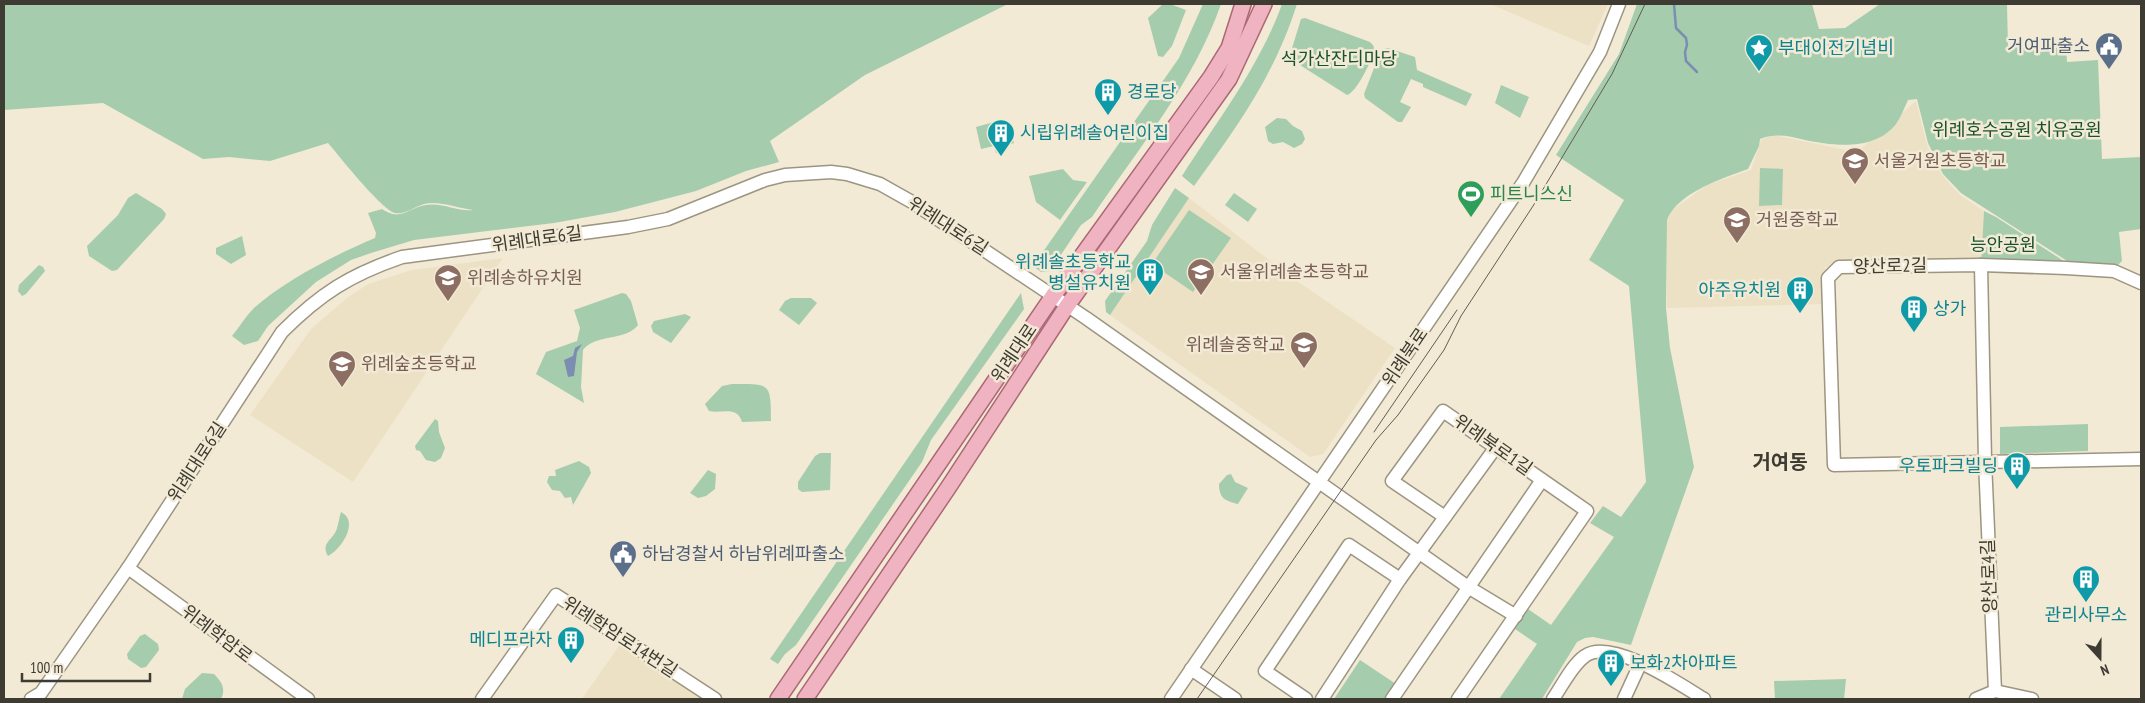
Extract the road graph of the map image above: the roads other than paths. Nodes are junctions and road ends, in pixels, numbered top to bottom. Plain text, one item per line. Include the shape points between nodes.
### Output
1 (1244, 4) edge
2 (1264, 4) edge
3 (1619, 4) edge
4 (1981, 265) junction
5 (2141, 283) edge
6 (1053, 296) junction
7 (1067, 306) junction
8 (1496, 448) junction
9 (2141, 459) edge
10 (1985, 461) junction
11 (1542, 480) junction
12 (1319, 482) junction
13 (1445, 517) junction
14 (1420, 553) junction
15 (128, 568) junction
16 (1400, 579) junction
17 (1468, 587) junction
18 (1516, 616) junction
19 (1641, 662) junction
20 (1192, 669) junction
21 (1995, 690) junction
22 (31, 699) edge
23 (308, 699) edge
24 (482, 699) edge
25 (715, 699) edge
26 (778, 699) edge
27 (805, 699) edge
28 (1171, 699) edge
29 (1235, 699) edge
30 (1306, 699) edge
31 (1322, 699) edge
32 (1392, 699) edge
33 (1458, 699) edge
34 (1553, 699) edge
35 (1624, 699) edge
36 (1704, 699) edge
37 (1976, 699) edge
38 (2032, 699) edge

1 - 6 main road, 위례대로 via 1229,48 1211,77
2 - 7 main road, 위례대로 via 1229,79
3 - 12 street, 위례북로 via 1600,52 1524,183
4 - 5 street, 양산로2길 via 2114,272
4 - 10 street, 양산로4길
4 - 10 street, 양산로2길 via 1839,267 1828,278 1834,464
6 - 7 street, 위례대로6길
6 - 15 street, 위례대로6길 via 895,192 847,174 831,172 785,175 765,180 668,219 628,227 402,257 344,282 311,304 282,332
6 - 26 main road, 위례대로
7 - 12 street, 위례대로6길
7 - 27 main road, 위례대로
8 - 11 street, 위례북로1길
8 - 13 street
8 - 13 street, 위례북로1길 via 1443,411 1392,481
9 - 10 street
10 - 21 street, 양산로4길
11 - 17 street, 위례북로1길
11 - 18 street, 위례북로1길 via 1587,511
12 - 14 street
12 - 20 street, 위례북로
13 - 14 street
14 - 16 street
14 - 17 street
15 - 22 street, 위례대로6길 via 41,693
15 - 23 street, 위례학암로
16 - 30 street via 1349,545 1265,671
16 - 31 street
17 - 18 street
17 - 32 street, 위례북로1길
18 - 33 street, 위례북로1길
19 - 34 street via 1606,652 1589,653
19 - 35 street
19 - 36 street
20 - 28 street, 위례북로
20 - 29 street
21 - 37 street
21 - 38 street
24 - 25 street, 위례학암로14번길 via 556,595

